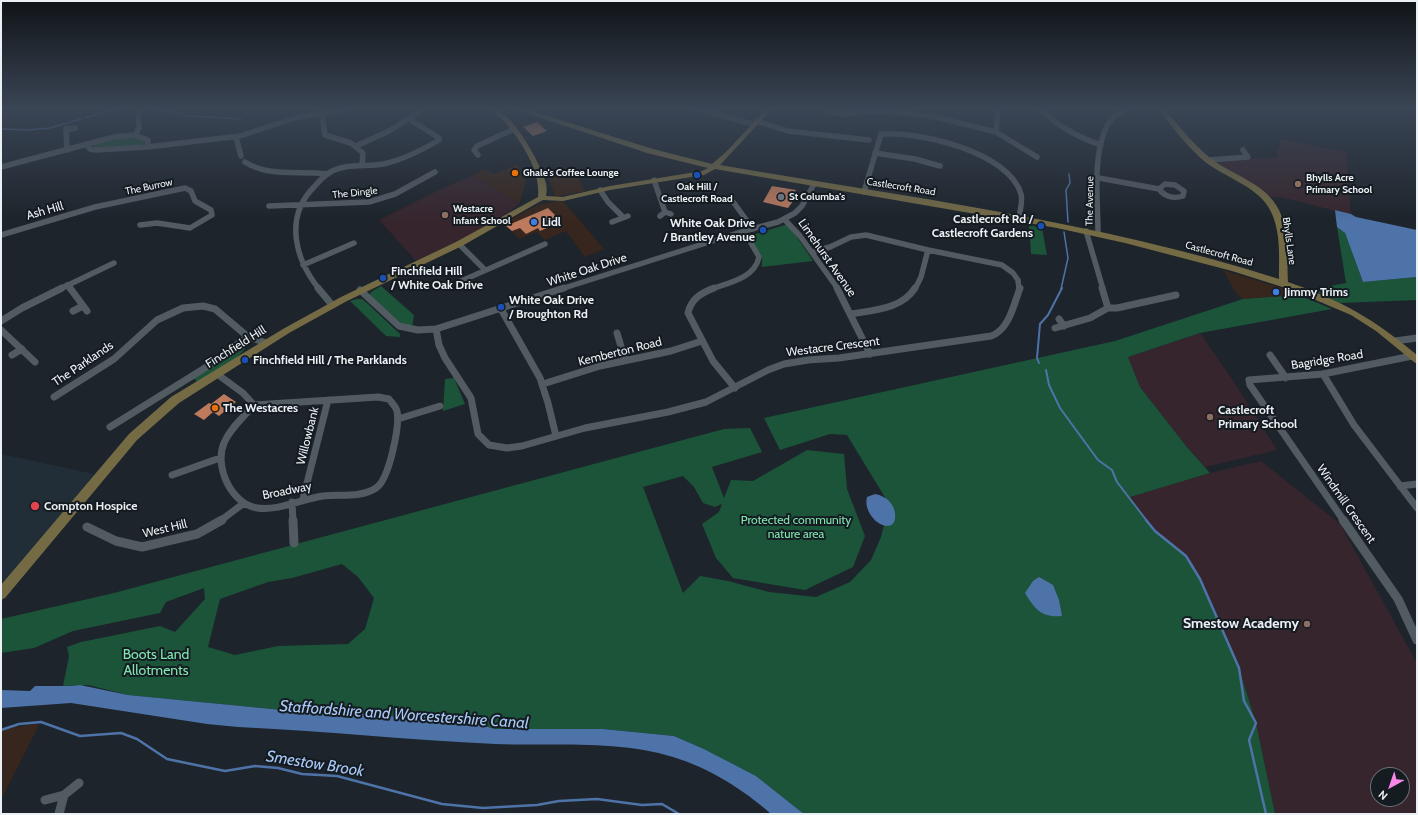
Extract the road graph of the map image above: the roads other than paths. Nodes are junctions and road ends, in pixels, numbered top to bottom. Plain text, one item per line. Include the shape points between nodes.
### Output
1 (67, 146) edge
2 (80, 146) edge
3 (88, 146) edge
4 (156, 146) edge
5 (238, 146) edge
6 (356, 146) edge
7 (426, 146) edge
8 (477, 146) edge
9 (523, 146) edge
10 (632, 146) edge
11 (734, 146) edge
12 (877, 146) edge
13 (958, 146) edge
14 (1020, 146) edge
15 (1101, 146) edge
16 (1193, 146) edge
17 (147, 147) joint
18 (67, 150) junction
19 (1243, 150) dead end
20 (875, 152) junction
21 (478, 155) dead end
22 (241, 156) dead end
23 (1037, 156) dead end
24 (1208, 160) junction
25 (244, 162) dead end
26 (362, 166) junction
27 (940, 166) dead end
28 (1, 167) edge
29 (712, 167) junction
30 (435, 172) dead end
31 (328, 174) junction
32 (1099, 178) junction
33 (654, 180) junction
34 (814, 184) junction
35 (1160, 189) dead end
36 (600, 190) junction
37 (864, 192) junction
38 (542, 198) junction
39 (734, 203) dead end
40 (269, 206) dead end
41 (300, 206) junction
42 (95, 208) joint
43 (665, 214) dead end
44 (1019, 218) junction
45 (785, 220) junction
46 (612, 222) dead end
47 (140, 225) dead end
48 (753, 228) junction
49 (744, 231) junction
50 (1086, 231) junction
51 (1098, 233) junction
52 (1, 235) edge
53 (352, 236) dead end
54 (459, 244) junction
55 (545, 244) dead end
56 (928, 250) junction
57 (812, 252) junction
58 (114, 263) dead end
59 (303, 265) junction
60 (485, 270) junction
61 (459, 282) dead end
62 (67, 285) junction
63 (1284, 285) junction
64 (360, 290) junction
65 (1171, 294) dead end
66 (332, 305) junction
67 (1108, 308) junction
68 (501, 309) junction
69 (73, 311) dead end
70 (852, 314) junction
71 (1059, 319) dead end
72 (1, 322) edge
73 (1064, 326) junction
74 (1055, 328) dead end
75 (436, 329) junction
76 (1, 330) edge
77 (617, 333) dead end
78 (247, 336) junction
79 (1417, 338) edge
80 (702, 341) junction
81 (1395, 341) junction
82 (266, 343) junction
83 (22, 349) junction
84 (12, 354) dead end
85 (870, 354) junction
86 (1270, 355) dead end
87 (1415, 358) edge
88 (625, 360) junction
89 (35, 362) dead end
90 (217, 374) junction
91 (1323, 374) junction
92 (1286, 378) junction
93 (543, 384) junction
94 (1250, 385) joint
95 (735, 388) junction
96 (54, 397) dead end
97 (328, 400) junction
98 (254, 405) junction
99 (440, 406) dead end
100 (398, 419) junction
101 (110, 427) dead end
102 (556, 436) junction
103 (220, 458) junction
104 (172, 475) dead end
105 (1417, 484) edge
106 (1400, 486) junction
107 (303, 499) junction
108 (292, 502) junction
109 (244, 503) junction
110 (1417, 508) edge
111 (87, 527) dead end
112 (294, 543) dead end
113 (1, 594) edge
114 (1417, 640) edge
115 (79, 782) dead end
116 (64, 795) junction
117 (44, 800) dead end
118 (59, 814) edge

1 - 18 street
2 - 18 street
3 - 17 street via 96,150
4 - 17 street
5 - 22 street
6 - 26 street via 362,153
7 - 26 street via 391,162
8 - 21 street via 474,150
9 - 38 street via 542,180
10 - 29 street, Castlecroft Road
11 - 29 street
12 - 20 street
13 - 44 street via 992,162 1010,175 1021,193
14 - 23 street
15 - 32 street, The Avenue
16 - 24 street, Bhylls Lane
18 - 28 street
19 - 24 street via 1248,157
20 - 27 street
20 - 37 street
24 - 63 street, Bhylls Lane via 1259,194 1274,210 1280,235
25 - 31 street via 269,173
26 - 31 street via 340,168
29 - 33 street via 704,173
29 - 34 street, Castlecroft Road
30 - 41 street, The Dingle via 426,174 395,194 378,201
31 - 41 street via 311,190
32 - 35 street
32 - 51 street, The Avenue
33 - 36 street
33 - 43 street
34 - 37 street, Castlecroft Road
34 - 45 street, White Oak Drive via 803,208
36 - 38 street via 563,199
36 - 46 street via 608,202 625,217
37 - 44 street, Castlecroft Road
38 - 54 street, Finchfield Hill
39 - 48 street
40 - 41 street, The Dingle
41 - 59 street via 295,242
42 - 47 street, The Burrow via 185,188 192,191 195,201 212,213 210,217 188,229 157,222
42 - 52 street, Ash Hill
44 - 50 street, Castlecroft Road
45 - 48 street, White Oak Drive
45 - 57 street, Limehurst Avenue
48 - 49 street, White Oak Drive
49 - 68 street, White Oak Drive
49 - 80 street via 759,256 758,266 747,275 693,300 688,313
50 - 51 street, Castlecroft Road
50 - 67 street
51 - 63 street, Castlecroft Road
53 - 59 street via 356,244
54 - 60 street
54 - 64 street, Finchfield Hill
55 - 60 street
56 - 57 street, Westacre Crescent via 860,235
56 - 70 street via 917,286 910,295 890,307
56 - 85 street, Westacre Crescent via 1002,265 1013,273 1020,288 1005,325 997,334 991,336
57 - 70 street, Limehurst Avenue
58 - 62 street via 108,269
59 - 66 street
60 - 61 street
62 - 69 street via 85,308
62 - 72 street via 11,314
63 - 81 street, Castlecroft Road via 1366,320
64 - 66 street, Finchfield Hill
64 - 75 street, White Oak Drive via 399,326 413,330
65 - 67 street
66 - 82 street, Finchfield Hill
67 - 73 street
68 - 75 street, White Oak Drive
68 - 93 street via 513,333 532,360
70 - 85 street, Limehurst Avenue
71 - 73 street
73 - 74 street
75 - 102 street, Westacre Crescent via 441,351 467,390 473,404 478,434 484,441 495,447 507,448
76 - 83 street
77 - 88 street
78 - 82 street, The Parklands
78 - 96 street, The Parklands via 210,307 197,306 177,310 157,320 114,359
78 - 101 street, Finchfield Hill via 221,358
79 - 81 street
80 - 88 street, Kemberton Road
80 - 95 street via 718,368
81 - 87 street, Castlecroft Road
82 - 90 street, Finchfield Hill
83 - 84 street
83 - 89 street
85 - 95 street, Westacre Crescent via 784,364
86 - 92 street
87 - 91 street, Bagridge Road
88 - 93 street, Kemberton Road
90 - 98 street
90 - 113 street, Finchfield Hill via 175,400 133,437
91 - 92 street, Bagridge Road
91 - 106 street via 1354,425
92 - 94 street, Bagridge Road via 1249,380
93 - 102 street
94 - 114 street, Windmill Crescent via 1398,599
95 - 102 street, Westacre Crescent via 706,402
97 - 98 street
97 - 100 street via 378,397 389,400 397,409
97 - 107 street, Willowbank
98 - 103 street via 226,437
99 - 100 street
100 - 107 street, Broadway via 386,479 377,488 364,493
103 - 104 street
103 - 109 street via 223,473 233,493
105 - 106 street
106 - 110 street
107 - 108 street, Broadway
108 - 109 street, Broadway via 258,508
108 - 112 street
109 - 111 street, West Hill via 197,534 142,547 116,541
115 - 116 street
116 - 117 street
116 - 118 street

